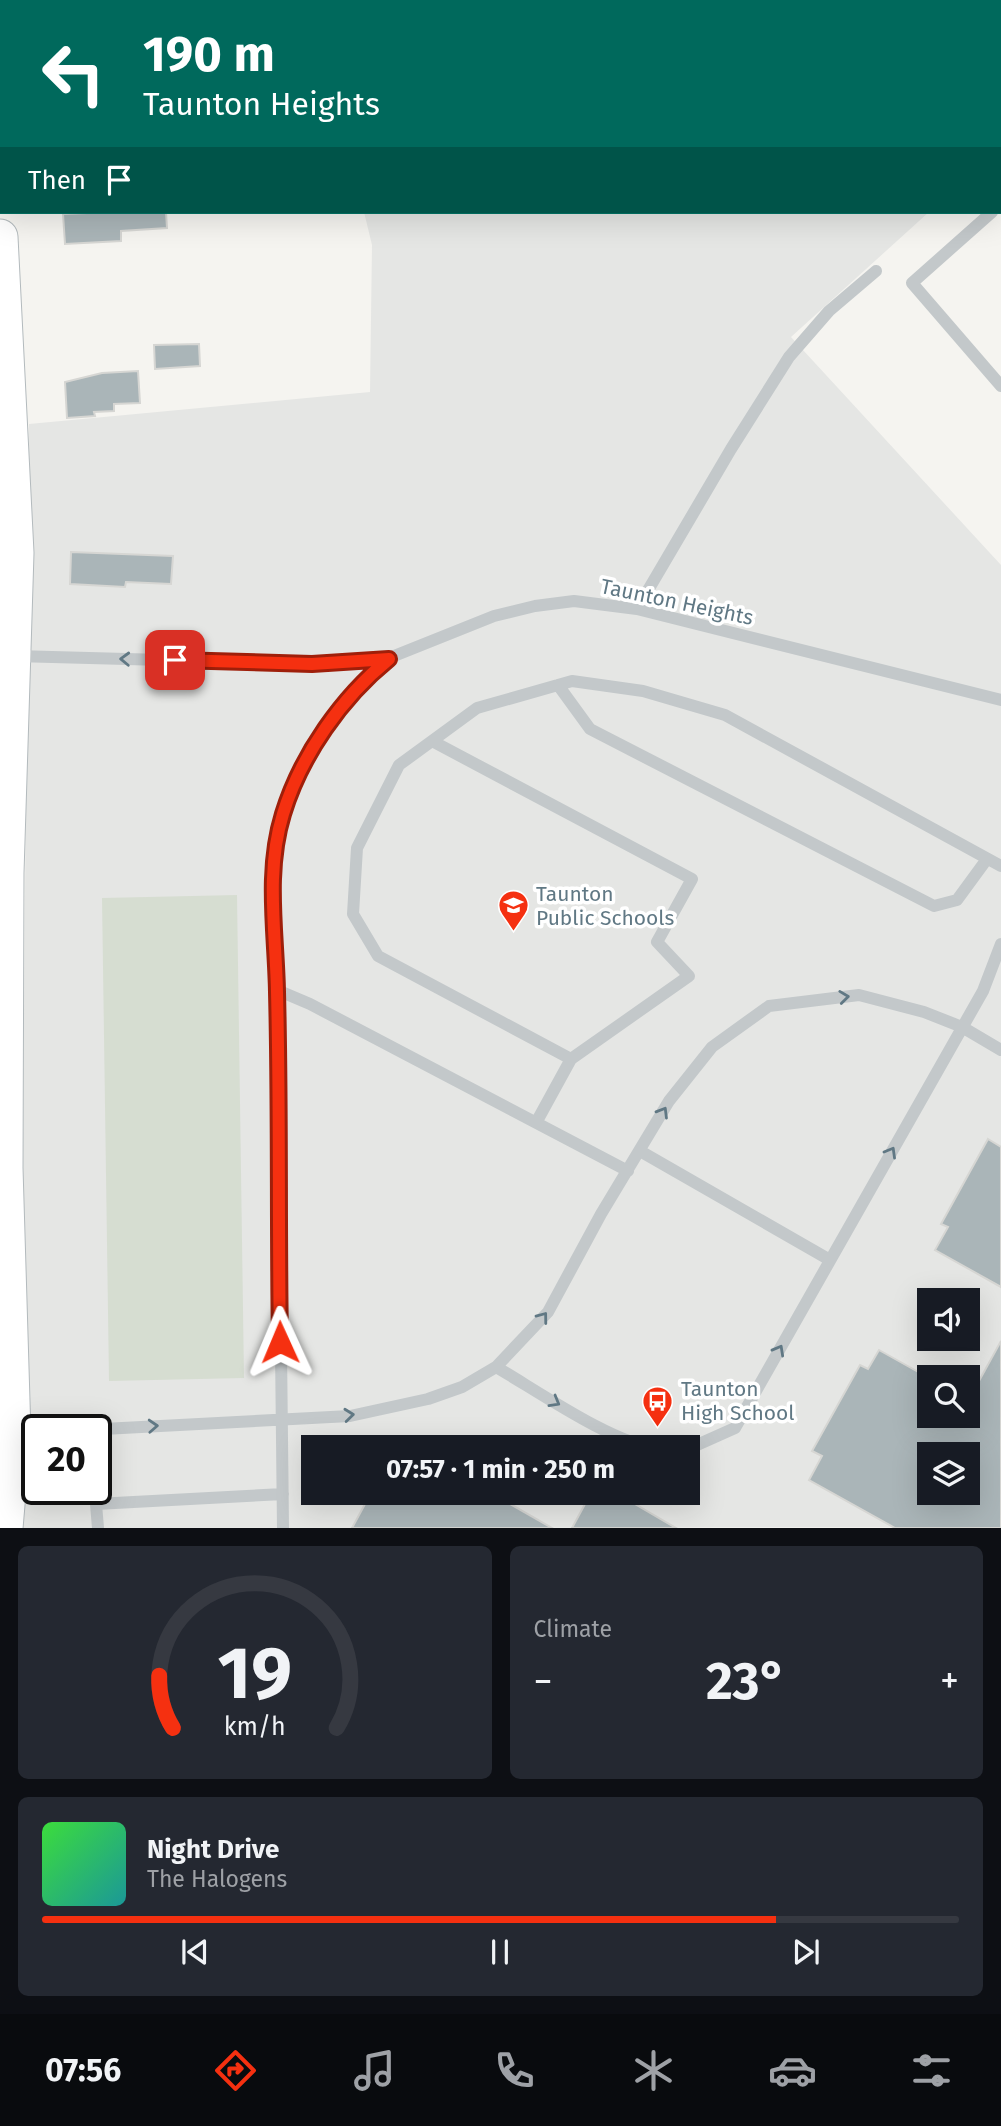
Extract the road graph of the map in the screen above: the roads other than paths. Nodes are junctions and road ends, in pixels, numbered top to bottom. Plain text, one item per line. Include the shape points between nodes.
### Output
1 (990, 214) edge
2 (0, 237) edge
3 (876, 271) dead end
4 (1001, 386) edge
5 (638, 609) junction
6 (11, 656) junction
7 (389, 659) junction
8 (558, 685) junction
9 (1001, 700) edge
10 (432, 741) junction
11 (987, 859) junction
12 (1001, 866) edge
13 (1001, 944) edge
14 (277, 990) junction
15 (962, 1027) junction
16 (1001, 1050) edge
17 (571, 1059) junction
18 (537, 1121) junction
19 (639, 1151) junction
20 (628, 1171) junction
21 (830, 1260) junction
22 (496, 1367) junction
23 (281, 1419) junction
24 (112, 1428) edge
25 (617, 1435) edge
26 (700, 1444) edge
27 (283, 1494) junction
28 (5, 1528) edge
29 (98, 1528) edge
30 (283, 1528) edge

1 - 4 lane via 912,283
2 - 6 street via 15,502
3 - 5 lane via 828,311 789,357
5 - 7 lane, Taunton Heights via 574,601 535,606 472,624
5 - 9 lane, Taunton Heights
7 -> 6 lane, Taunton Heights via 312,664
6 - 28 street via 5,1168 19,1433
7 - 14 lane via 364,680 324,731 283,814 274,860 272,911
8 - 10 lane via 477,708
8 - 11 lane via 572,681 643,691 725,715
8 - 11 lane via 590,729 934,906 957,900
10 - 17 lane via 399,765 357,848 353,914 378,957
10 - 17 lane via 692,879 657,942 689,976
11 - 12 lane
13 - 15 lane via 983,991
14 - 18 lane
14 - 23 lane
15 - 16 lane
19 -> 15 lane via 669,1101 712,1047 769,1006 859,995
21 -> 15 lane
17 - 18 lane
18 - 20 lane
19 - 20 lane
19 - 21 lane
22 -> 20 lane via 548,1312
26 -> 21 lane via 735,1429
23 -> 22 lane via 350,1416 397,1406 462,1387
22 -> 25 lane
24 -> 23 lane
23 - 27 lane
27 - 29 lane via 96,1504
27 - 30 lane

